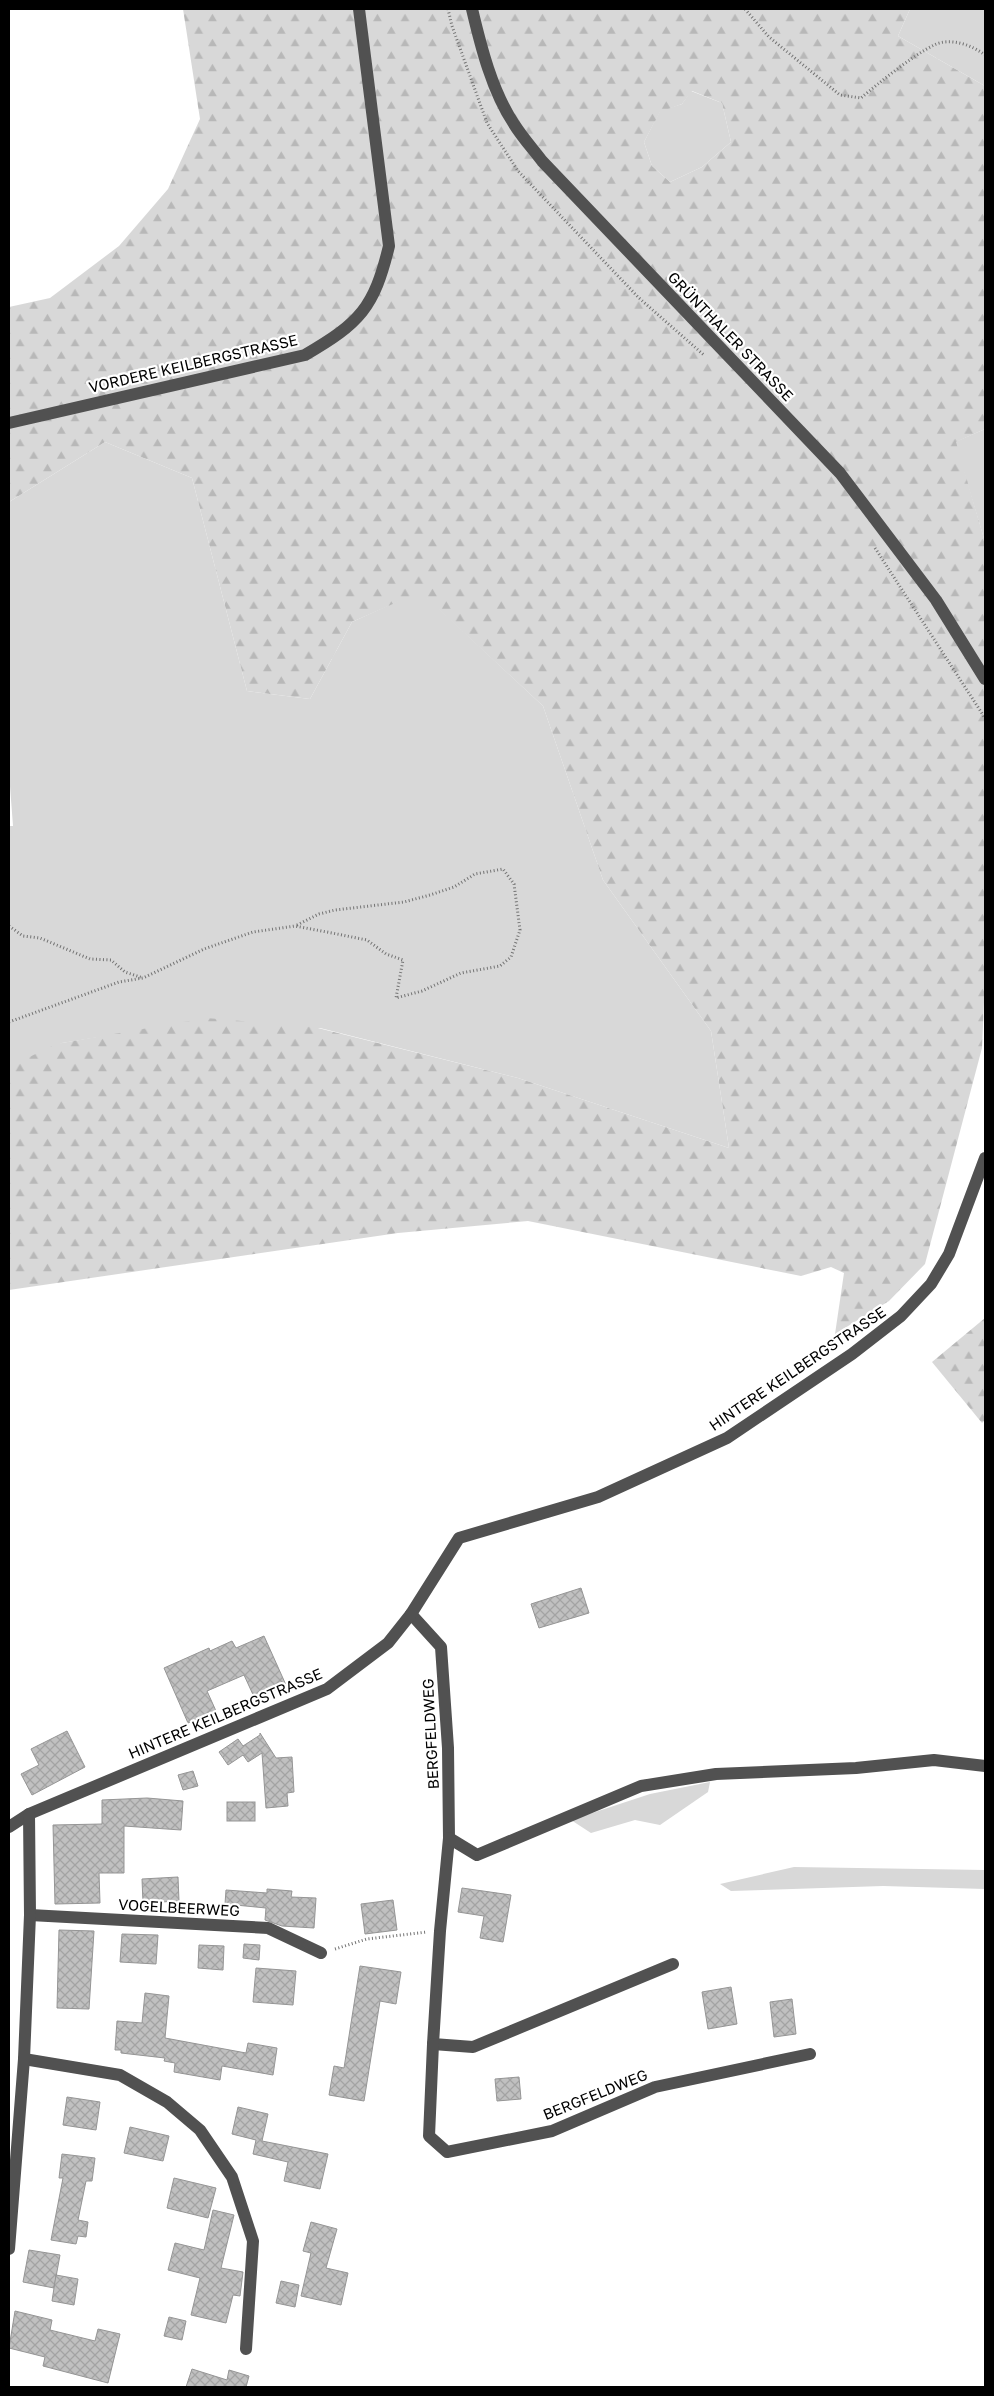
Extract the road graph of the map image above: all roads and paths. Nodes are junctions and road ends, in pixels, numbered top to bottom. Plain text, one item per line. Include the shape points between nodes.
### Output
1 (359, 9) edge
2 (448, 9) edge
3 (472, 9) edge
4 (744, 9) edge
5 (985, 55) edge
6 (710, 360) dead end
7 (9, 423) edge
8 (872, 542) dead end
9 (985, 679) edge
10 (985, 718) edge
11 (9, 926) edge
12 (295, 926) junction
13 (143, 978) junction
14 (9, 1022) edge
15 (985, 1158) edge
16 (411, 1614) junction
17 (985, 1766) edge
18 (29, 1814) junction
19 (9, 1827) edge
20 (449, 1838) junction
21 (30, 1915) junction
22 (440, 1931) junction
23 (321, 1953) joint
24 (673, 1964) dead end
25 (433, 2044) junction
26 (810, 2054) dead end
27 (24, 2059) junction
28 (14, 2111) edge
29 (12, 2176) edge
30 (9, 2249) edge
31 (246, 2349) dead end

1 - 7 street, VORDERE KEILBERGSTRASSE via 389,246 381,280 365,309 340,334 305,354
2 - 6 path via 487,123 518,170 638,298
3 - 9 street, GRÜNTHALER STRASSE via 499,96 514,124 542,161 840,473 936,600
4 - 5 path via 769,37 840,95 861,98 935,44 963,43
8 - 10 path
11 - 13 path via 22,936 40,938 90,959 111,960 125,972
12 - 12 path via 367,940 386,954 403,960 396,998 422,991 461,973 500,966 511,957 520,930 514,884 503,869 475,874 454,888 430,895 404,902 335,910
12 - 13 path via 253,932 204,948
13 - 14 path via 119,982
15 - 16 street, HINTERE KEILBERGSTRASSE via 949,1254 931,1284 901,1316 852,1354 727,1438 598,1497 459,1538
16 - 18 street, HINTERE KEILBERGSTRASSE via 388,1643 327,1689
16 - 20 street, BERGFELDWEG via 442,1646
17 - 20 street via 934,1760 856,1768 716,1774 641,1786 477,1855
18 - 19 street, HINTERE KEILBERGSTRASSE
18 - 21 street
20 - 22 street, BERGFELDWEG
21 - 23 street, VOGELBEERWEG via 268,1928
21 - 27 street
22 - 23 path via 367,1939
22 - 25 street, BERGFELDWEG
24 - 25 street via 473,2047
25 - 26 street, BERGFELDWEG via 429,2136 447,2152 552,2131 655,2087
27 - 28 street
27 - 31 street via 120,2075 166,2102 200,2130 232,2177 253,2241
28 - 29 street
29 - 30 street

